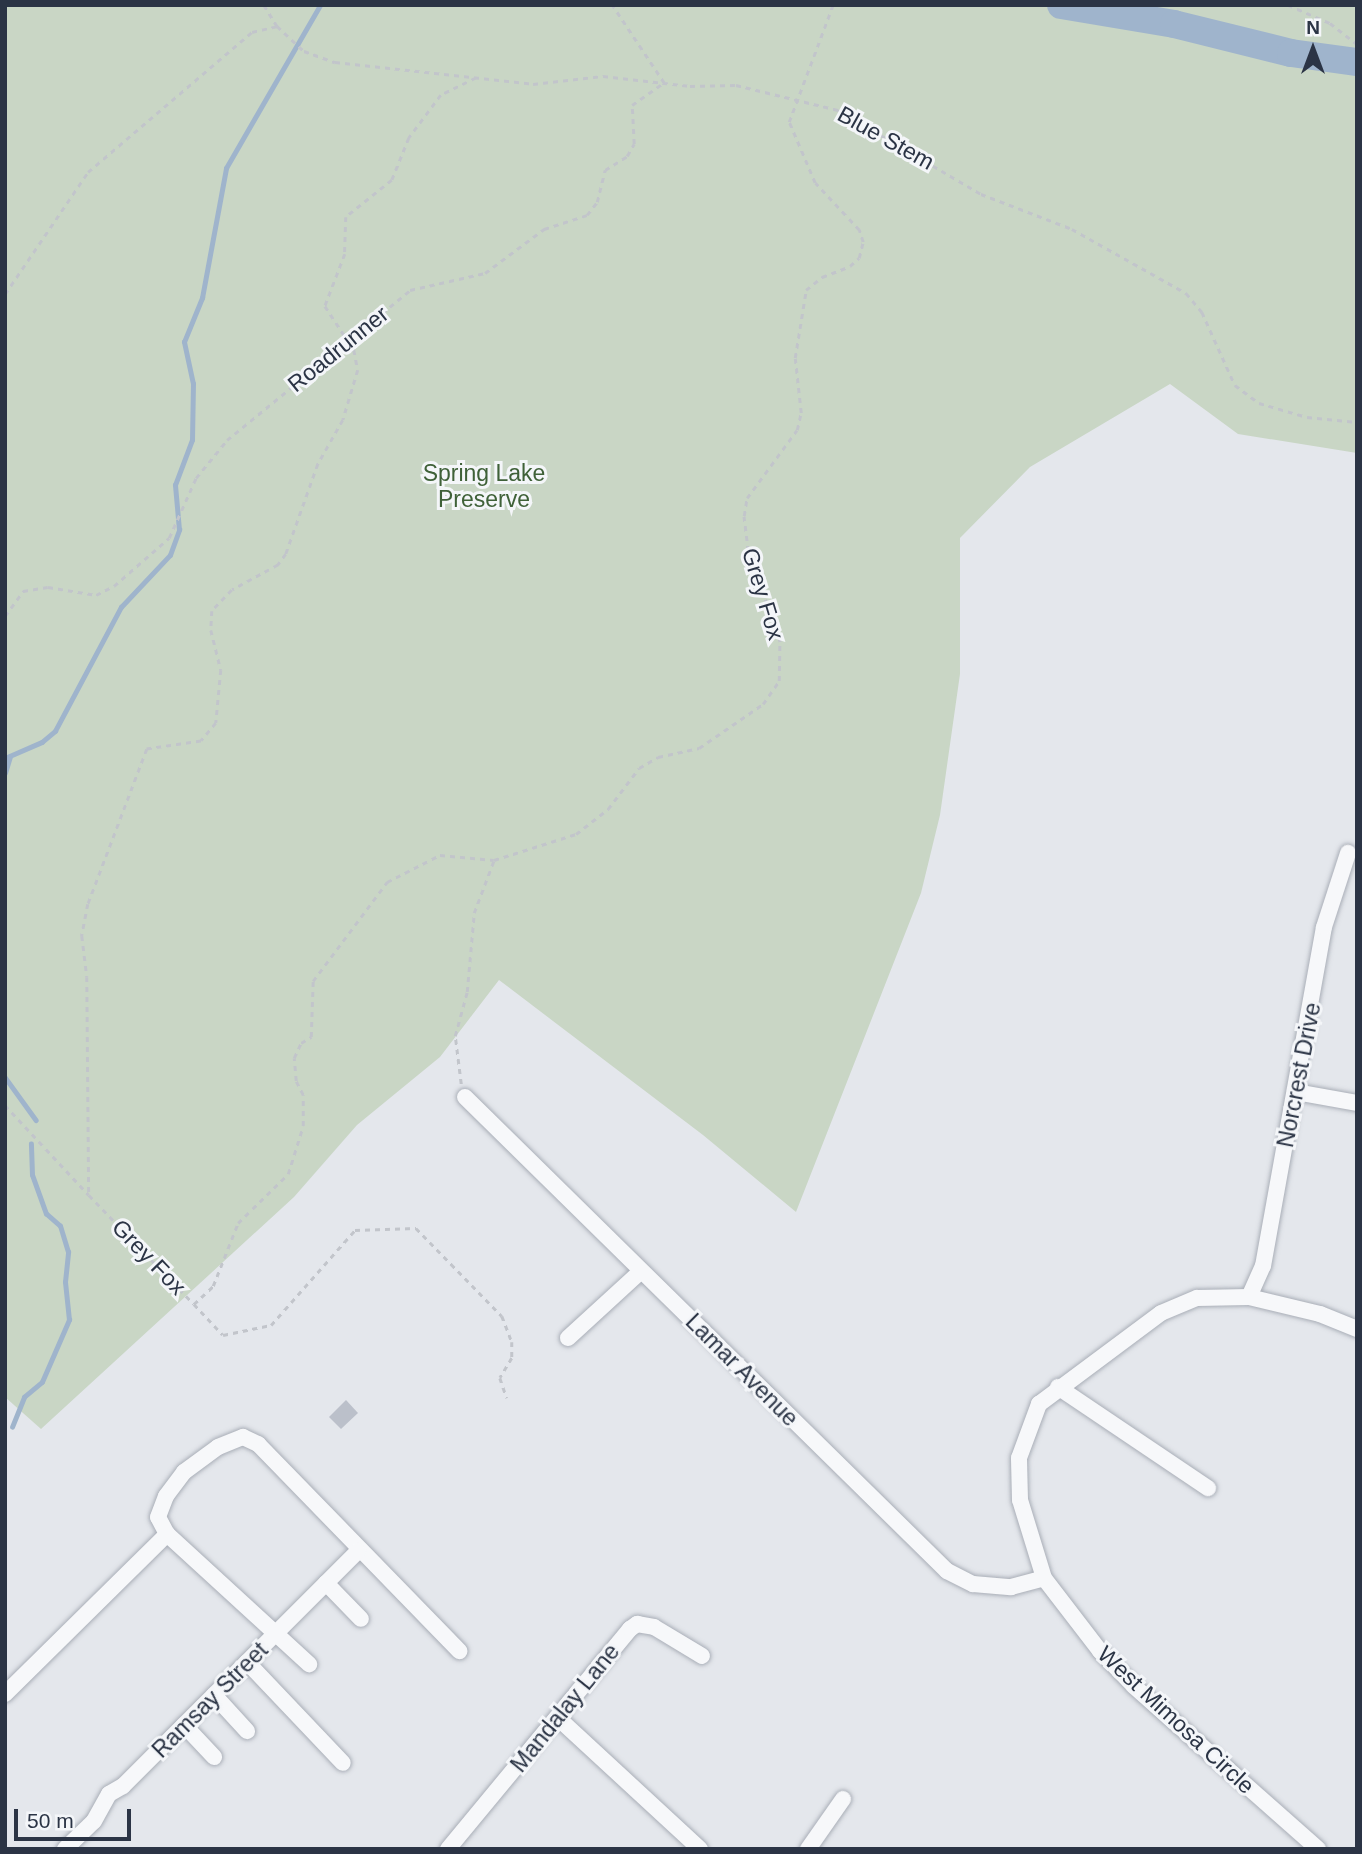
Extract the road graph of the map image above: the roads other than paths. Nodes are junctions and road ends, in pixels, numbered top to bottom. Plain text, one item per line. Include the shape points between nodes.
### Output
1 (1348, 853) dead end
2 (1296, 1092) junction
3 (465, 1097) road end
4 (1357, 1103) edge
5 (641, 1271) junction
6 (1249, 1297) junction
7 (1357, 1328) edge
8 (568, 1338) dead end
9 (1058, 1387) junction
10 (1208, 1488) dead end
11 (167, 1534) junction
12 (358, 1551) junction
13 (1044, 1578) junction
14 (326, 1583) junction
15 (361, 1619) dead end
16 (277, 1632) junction
17 (459, 1651) dead end
18 (702, 1656) dead end
19 (247, 1662) junction
20 (309, 1664) dead end
21 (5, 1694) edge
22 (214, 1695) junction
23 (558, 1718) junction
24 (184, 1725) junction
25 (247, 1731) dead end
26 (214, 1757) dead end
27 (343, 1763) dead end
28 (843, 1799) dead end
29 (65, 1849) edge
30 (448, 1849) edge
31 (700, 1849) edge
32 (808, 1849) edge
33 (1318, 1849) edge

1 - 2 street, Norcrest Drive via 1324,927
2 - 4 street
2 - 6 street, Norcrest Drive via 1263,1266
3 - 5 street, Lamar Avenue
5 - 8 street
5 - 13 street, Lamar Avenue via 947,1571 974,1584 1011,1587
6 - 7 street, West Mimosa Circle
6 - 9 street, West Mimosa Circle via 1196,1298 1161,1313
9 - 10 street
9 - 13 street, West Mimosa Circle via 1039,1404 1019,1458 1020,1500
11 - 12 street via 158,1517 178,1480 218,1447 243,1437 258,1444
11 - 16 street
11 - 21 street
12 - 14 street, Ramsay Street
12 - 17 street
13 - 33 street, West Mimosa Circle via 1133,1686
14 - 15 street
14 - 16 street, Ramsay Street
16 - 19 street, Ramsay Street
16 - 20 street
18 - 23 street, Mandalay Lane via 654,1627 638,1624
19 - 22 street, Ramsay Street
19 - 27 street
22 - 24 street, Ramsay Street
22 - 25 street
23 - 30 street, Mandalay Lane
23 - 31 street
24 - 26 street
24 - 29 street, Ramsay Street via 123,1786 118,1800 103,1809
28 - 32 street

